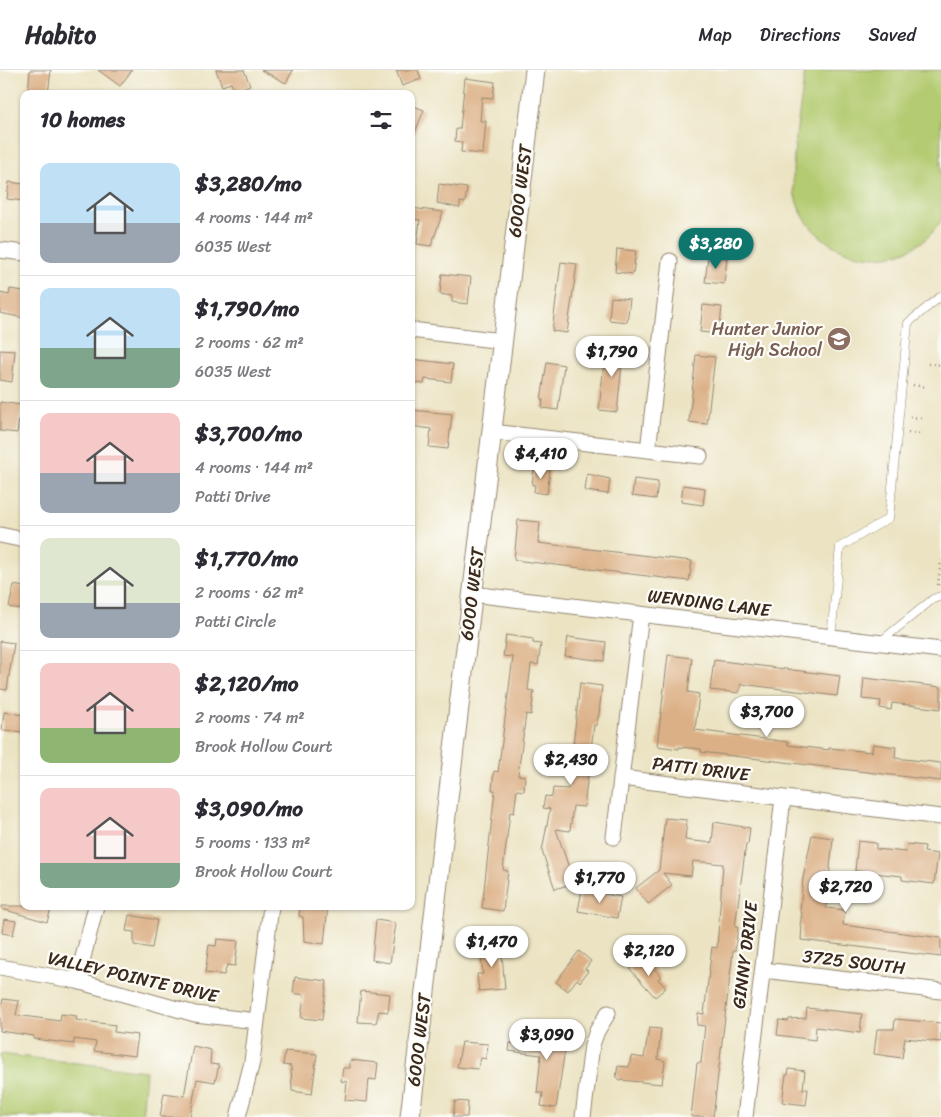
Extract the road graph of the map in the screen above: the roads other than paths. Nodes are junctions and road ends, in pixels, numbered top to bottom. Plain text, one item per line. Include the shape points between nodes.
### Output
1 (535, 70) edge
2 (0, 250) edge
3 (20, 252) edge
4 (670, 261) dead end
5 (941, 296) edge
6 (415, 330) edge
7 (502, 341) junction
8 (492, 432) junction
9 (648, 450) junction
10 (700, 456) dead end
11 (0, 535) edge
12 (20, 539) edge
13 (472, 594) junction
14 (941, 596) edge
15 (641, 614) junction
16 (831, 637) junction
17 (880, 643) junction
18 (941, 650) edge
19 (621, 778) junction
20 (783, 798) junction
21 (941, 817) edge
22 (614, 837) dead end
23 (95, 910) edge
24 (270, 910) edge
25 (0, 967) edge
26 (763, 970) junction
27 (77, 982) junction
28 (941, 991) edge
29 (608, 1013) dead end
30 (257, 1021) junction
31 (238, 1117) edge
32 (410, 1117) edge
33 (583, 1117) edge
34 (745, 1117) edge

1 - 7 street, 6000 WEST
2 - 3 street
4 - 9 street
5 - 16 lane via 908,323 889,518 840,547
6 - 7 street
7 - 8 street, 6000 WEST
8 - 9 street
8 - 13 street, 6000 WEST
9 - 10 street
11 - 12 street
13 - 15 street, WENDING LANE
13 - 32 street, 6000 WEST
14 - 17 lane via 933,599
15 - 16 street, WENDING LANE
15 - 19 street
16 - 17 street, WENDING LANE
17 - 18 street, WENDING LANE
19 - 20 street, PATTI DRIVE
19 - 22 street
20 - 21 street, PATTI DRIVE
20 - 26 street, GINNY DRIVE
23 - 27 street
24 - 30 street
25 - 27 street, VALLEY POINTE DRIVE
26 - 28 street, 3725 SOUTH
26 - 34 street, GINNY DRIVE
27 - 30 street, VALLEY POINTE DRIVE via 196,1014
29 - 33 street via 592,1045
30 - 31 street via 250,1072

